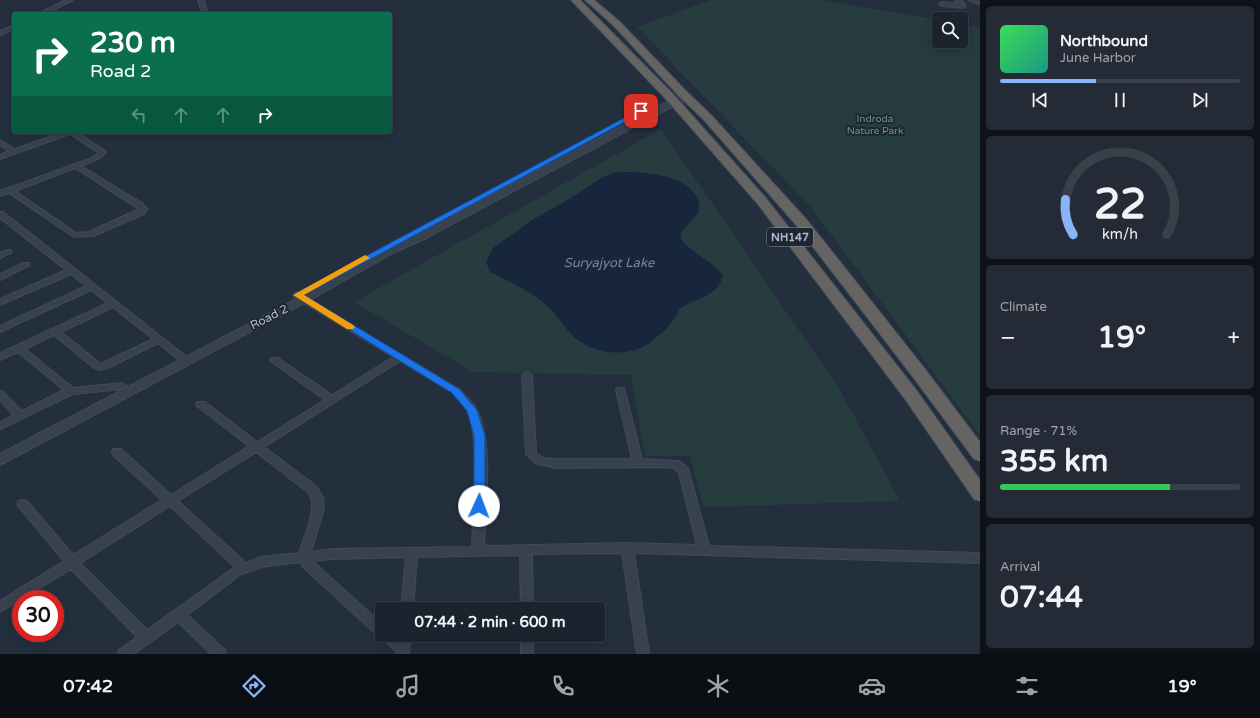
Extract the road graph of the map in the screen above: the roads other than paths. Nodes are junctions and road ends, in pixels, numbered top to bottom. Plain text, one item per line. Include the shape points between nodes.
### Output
1 (70, 0) edge
2 (200, 0) edge
3 (575, 0) edge
4 (589, 0) edge
5 (958, 0) edge
6 (972, 0) edge
7 (980, 2) edge
8 (942, 4) dead end
9 (44, 12) edge
10 (204, 12) edge
11 (12, 28) edge
12 (0, 33) edge
13 (678, 97) junction
14 (64, 134) edge
15 (73, 134) edge
16 (0, 142) edge
17 (15, 152) junction
18 (0, 157) edge
19 (76, 166) junction
20 (10, 191) junction
21 (0, 194) edge
22 (0, 214) edge
23 (8, 252) dead end
24 (0, 256) edge
25 (26, 265) dead end
26 (72, 271) junction
27 (0, 277) edge
28 (92, 286) junction
29 (300, 297) junction
30 (0, 302) edge
31 (113, 304) junction
32 (0, 329) edge
33 (55, 331) junction
34 (158, 340) junction
35 (19, 348) junction
36 (400, 357) junction
37 (0, 358) edge
38 (182, 358) junction
39 (275, 360) dead end
40 (527, 375) dead end
41 (122, 386) junction
42 (621, 390) dead end
43 (71, 391) junction
44 (0, 394) edge
45 (332, 400) junction
46 (201, 404) dead end
47 (21, 416) junction
48 (0, 426) edge
49 (255, 447) junction
50 (0, 450) edge
51 (117, 452) dead end
52 (980, 455) edge
53 (0, 460) edge
54 (638, 464) junction
55 (980, 494) edge
56 (169, 501) junction
57 (22, 504) dead end
58 (627, 548) junction
59 (704, 549) junction
60 (478, 551) junction
61 (526, 551) junction
62 (412, 552) junction
63 (304, 556) junction
64 (980, 558) edge
65 (72, 562) junction
66 (244, 568) junction
67 (408, 602) edge
68 (526, 602) edge
69 (0, 607) edge
70 (178, 614) junction
71 (375, 626) edge
72 (146, 638) junction
73 (393, 642) edge
74 (404, 642) edge
75 (527, 642) edge
76 (403, 653) edge
77 (124, 654) edge
78 (220, 654) edge
79 (527, 654) edge
80 (643, 654) edge

1 - 9 street
2 - 10 street
3 - 13 highway, NH147
4 - 13 highway, NH147 via 616,23
5 - 8 street via 963,6
6 - 7 street
11 - 12 street
13 - 29 street, Road 2 via 425,235
13 - 52 highway, NH147 via 708,118 802,223
13 - 55 highway, NH147 via 911,395
14 - 17 street
15 - 19 street via 103,152 100,156
16 - 17 street
17 - 18 street
19 - 20 street
19 - 20 street via 139,205 143,209 141,212 90,234 74,235
20 - 21 street
22 - 26 street
23 - 24 street
25 - 27 street
26 - 28 street
26 - 30 street
28 - 31 street
28 - 32 street
29 - 36 street
29 - 38 street, Road 2
31 - 33 street
31 - 34 street
33 - 34 street via 100,367
33 - 35 street
34 - 38 street
35 - 37 street
35 - 43 street
36 - 45 street
36 - 60 street via 456,391 472,410 480,436
38 - 41 street, Road 2
38 - 53 street, Road 2
39 - 45 street
40 - 54 street via 531,454 534,458 556,464
41 - 43 street
41 - 50 street, Road 2
42 - 54 street
43 - 47 street
44 - 47 street
45 - 49 street
46 - 49 street
47 - 48 street
49 - 56 street
49 - 63 street via 312,490 317,498 318,509
51 - 56 street
54 - 59 street via 677,465 684,471
56 - 65 street
56 - 66 street
57 - 65 street
58 - 59 street
58 - 61 street
58 - 80 street
59 - 64 street
60 - 61 street
60 - 62 street
61 - 68 street
62 - 63 street
62 - 67 street
63 - 66 street via 261,562
63 - 71 street via 307,564
65 - 69 street
65 - 72 street
66 - 70 street via 236,571
70 - 72 street
70 - 78 street
72 - 77 street
73 - 76 street
74 - 76 street
75 - 79 street

